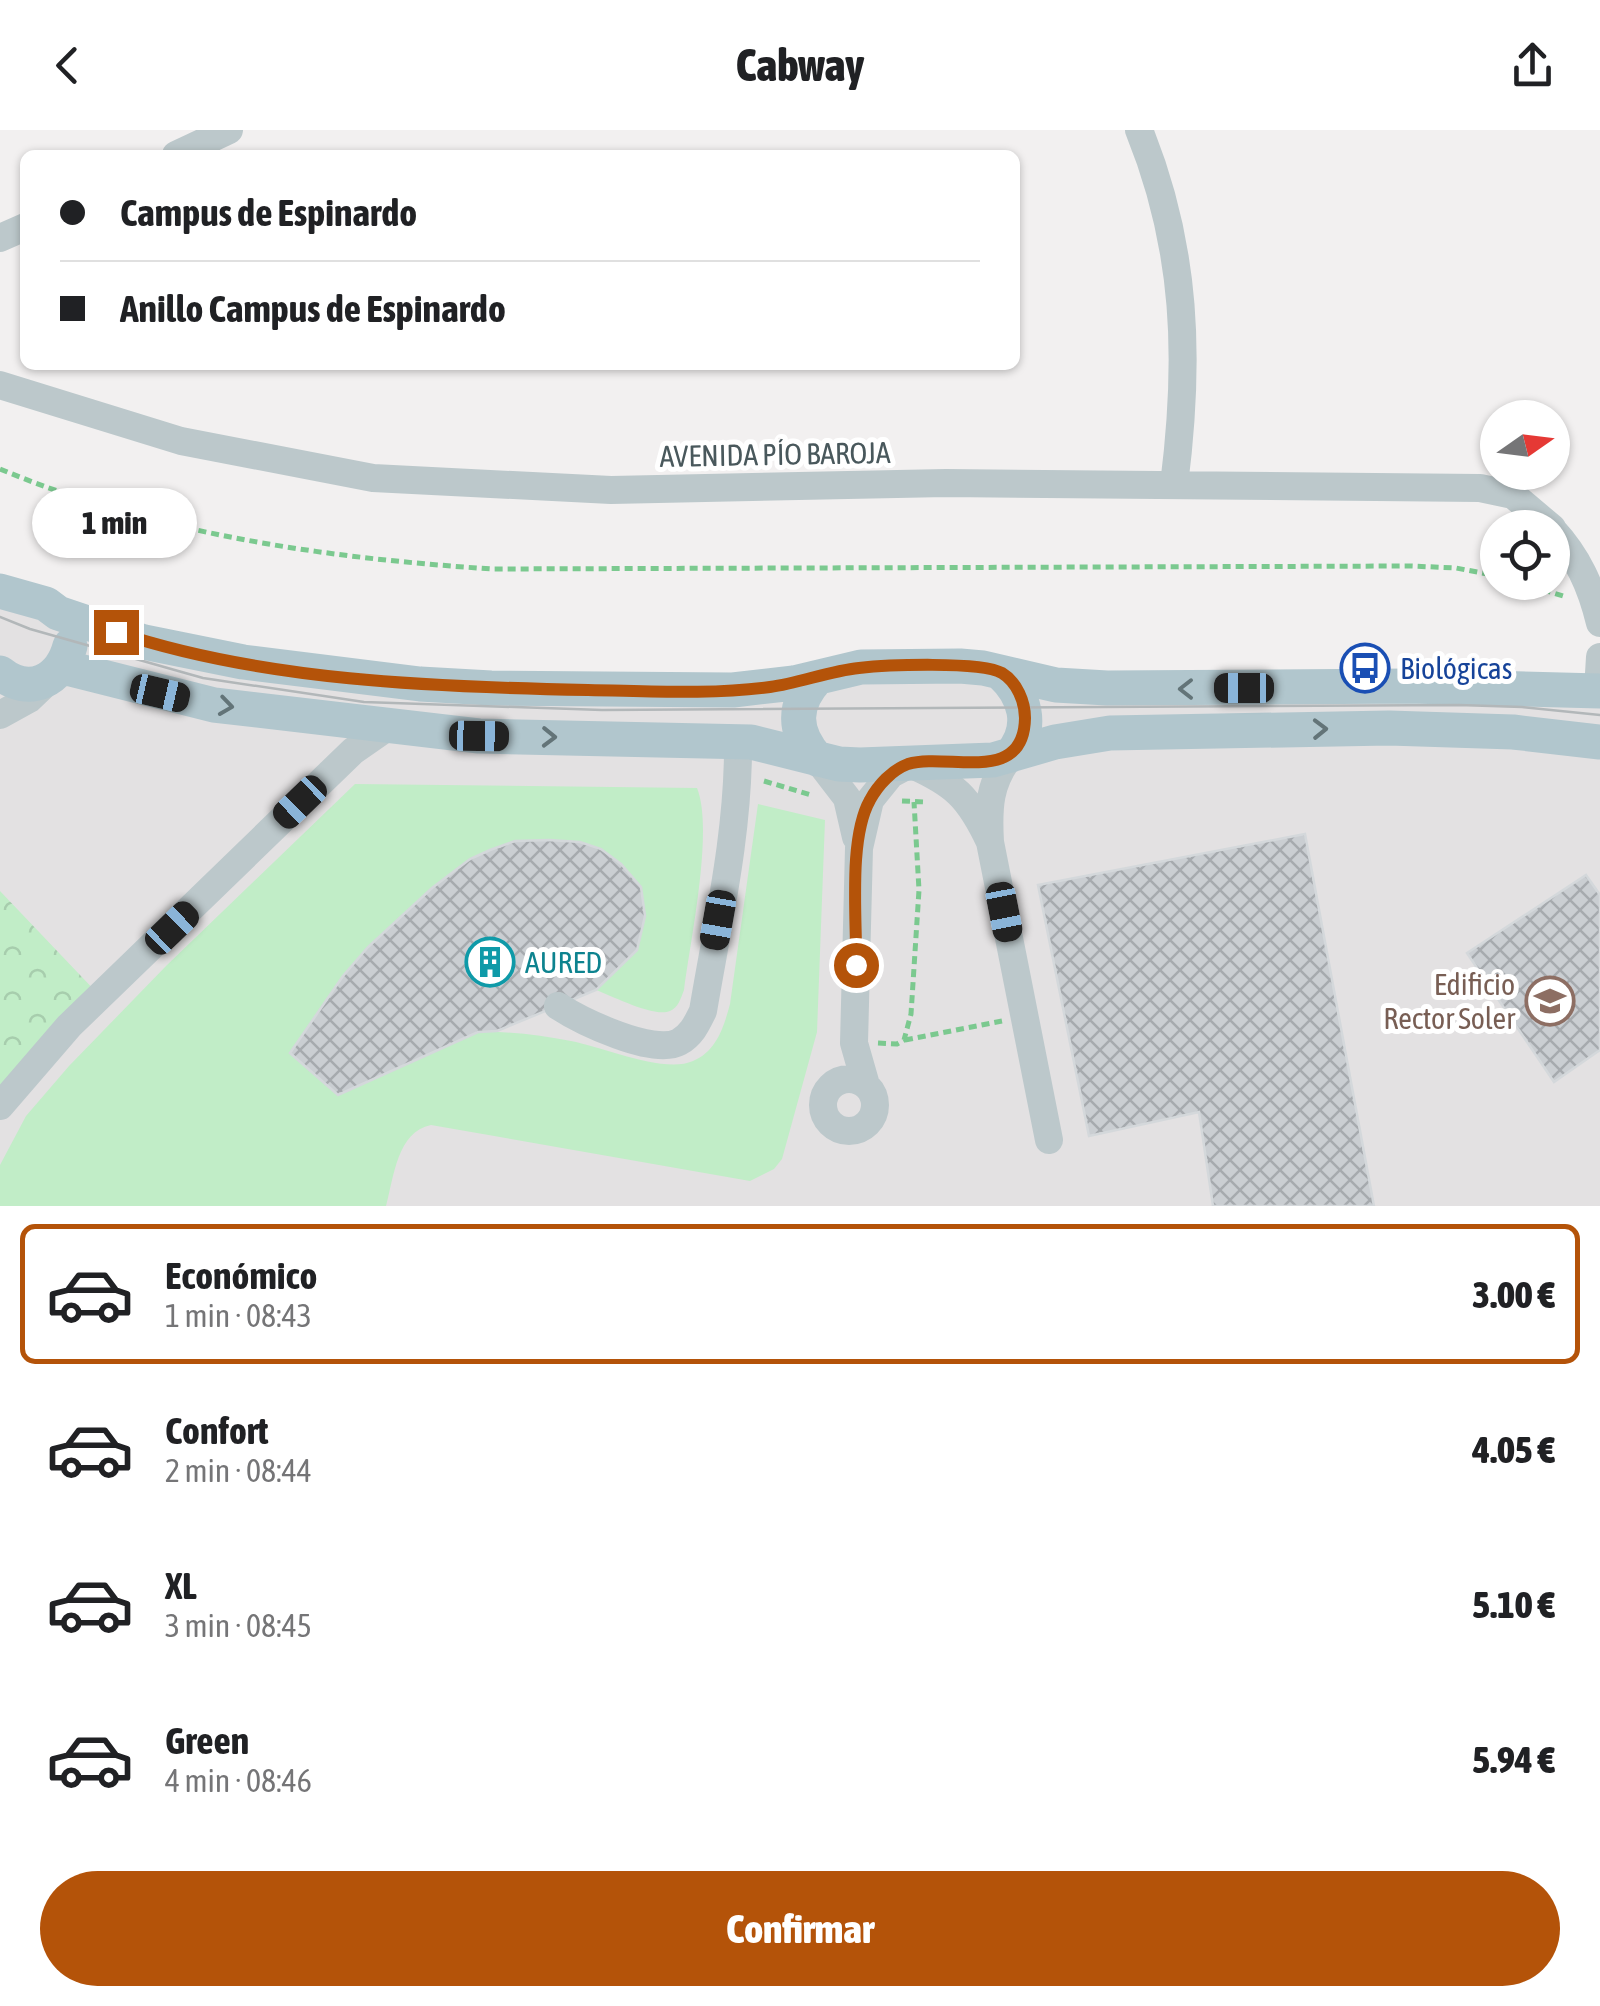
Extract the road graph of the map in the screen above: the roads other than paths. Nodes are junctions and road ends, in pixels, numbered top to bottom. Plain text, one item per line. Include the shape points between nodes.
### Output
1 (229, 130) edge
2 (1139, 130) edge
3 (187, 150) edge
4 (0, 385) edge
5 (1174, 485) junction
6 (1530, 510) edge
7 (1570, 548) edge
8 (21, 604) edge
9 (1598, 615) edge
10 (58, 672) junction
11 (0, 673) edge
12 (1008, 675) junction
13 (805, 680) junction
14 (1599, 680) edge
15 (0, 715) edge
16 (389, 726) junction
17 (738, 741) junction
18 (1600, 742) edge
19 (1011, 755) junction
20 (818, 759) junction
21 (910, 764) junction
22 (990, 842) junction
23 (858, 848) junction
24 (558, 1006) dead end
25 (854, 1042) junction
26 (833, 1084) junction
27 (866, 1085) junction
28 (0, 1106) edge
29 (1049, 1140) dead end

1 - 3 street
2 - 5 street via 1165,199 1180,276 1182,410
4 - 5 street, AVENIDA PÍO BAROJA via 182,442 373,478 611,490
5 - 6 street, AVENIDA PÍO BAROJA via 1480,488 1513,496
7 - 9 street, AVENIDA PÍO BAROJA
8 - 10 main road via 70,634
8 - 13 main road via 144,642 243,662 420,684 733,690
10 - 11 main road via 39,684 17,683
10 - 15 street
10 -> 16 main road via 214,705
12 - 13 main road via 960,666 861,667
14 -> 12 main road via 1107,688
12 - 19 main road via 1024,707 1024,730
13 - 20 main road via 797,721
16 -> 17 main road via 479,736
16 - 28 street via 353,752 90,1006
17 - 20 main road
17 - 24 street via 728,862 703,1011 693,1030 670,1045 649,1043 583,1022
19 -> 18 main road via 1085,735 1152,732 1390,728
19 - 21 main road
19 - 22 street via 990,794
20 - 21 main road
20 - 23 street via 847,798
21 - 22 street via 957,789
21 - 23 street via 870,800
22 - 29 street
23 - 25 street
25 - 26 street
25 - 27 street
26 - 27 street via 850,1079
26 - 27 street via 824,1099 825,1116 850,1131 872,1117 875,1100

